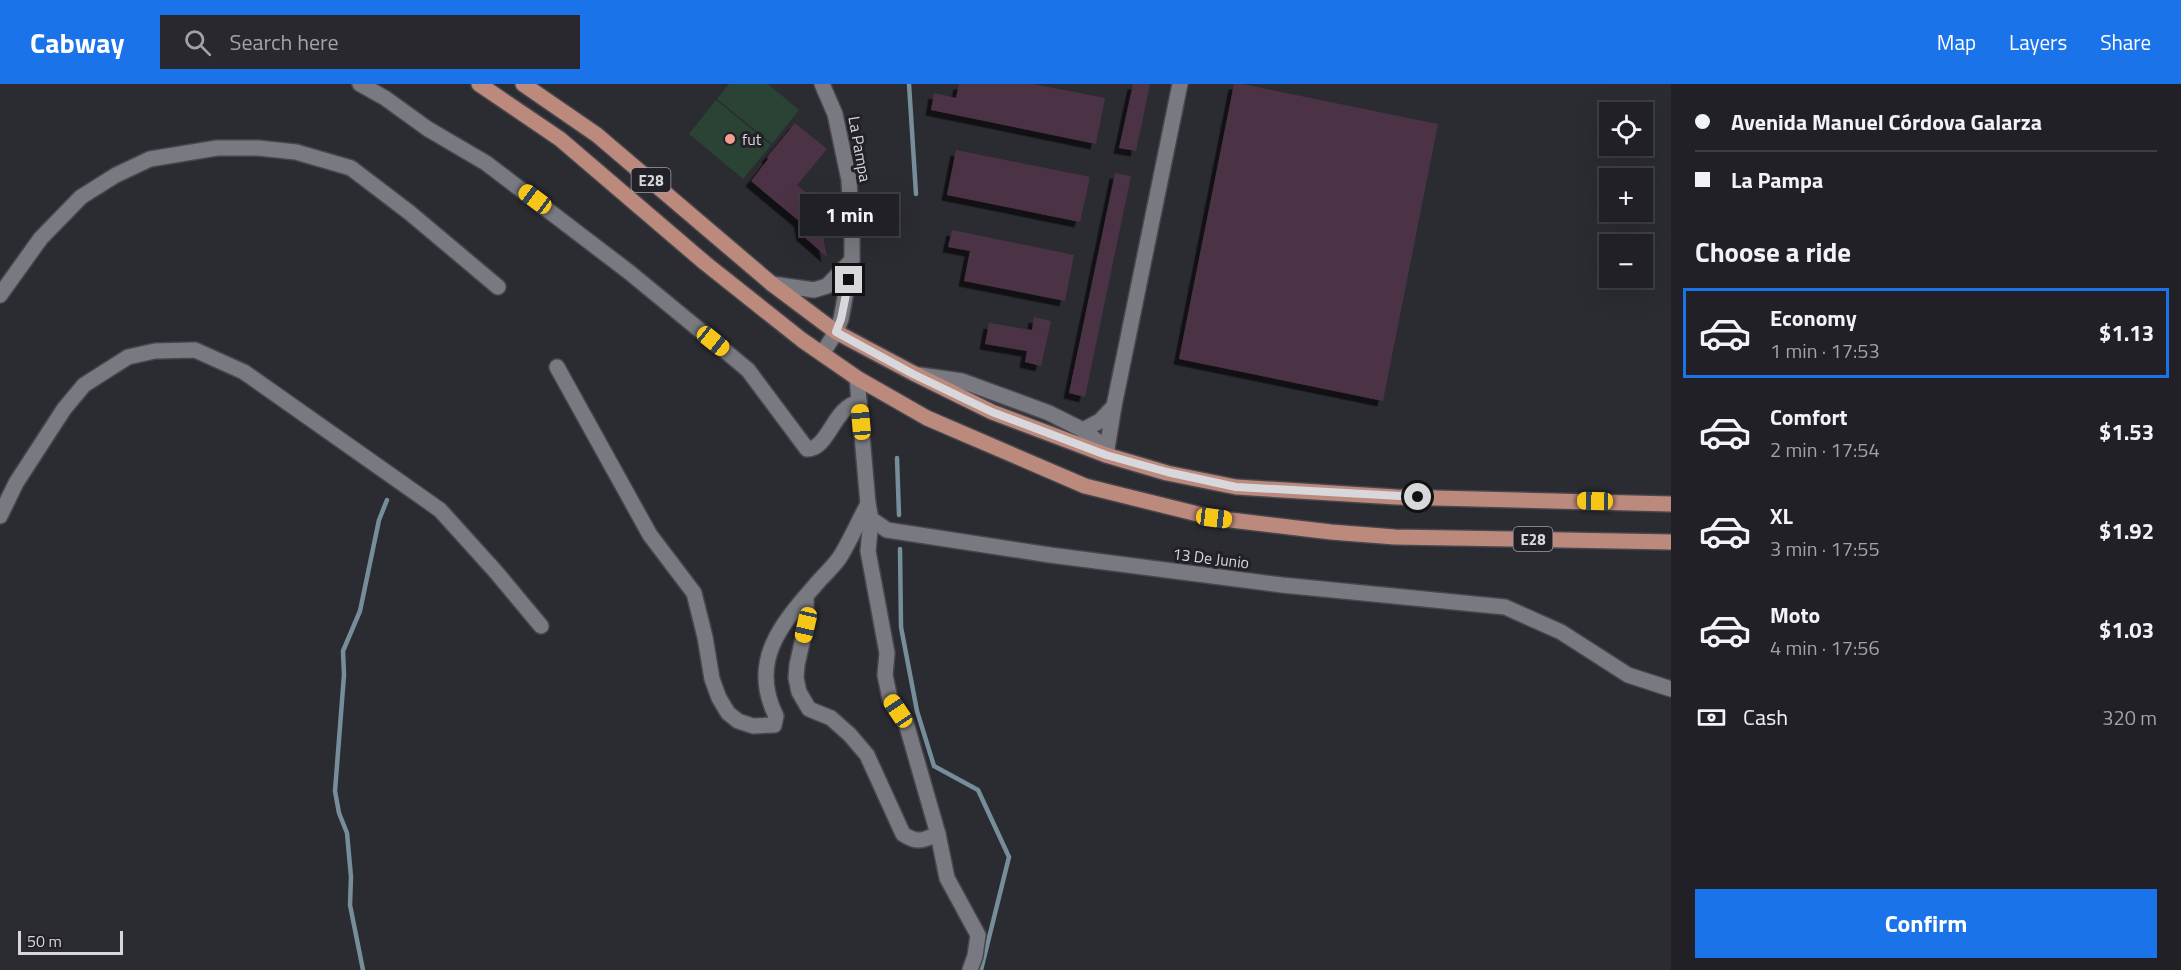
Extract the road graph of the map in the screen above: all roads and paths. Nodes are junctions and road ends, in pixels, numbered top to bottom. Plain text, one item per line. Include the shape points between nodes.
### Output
1 (360, 84) edge
2 (479, 84) edge
3 (523, 84) edge
4 (822, 84) edge
5 (1180, 84) edge
6 (693, 216) junction
7 (676, 238) junction
8 (852, 260) junction
9 (772, 284) junction
10 (498, 288) dead end
11 (0, 295) edge
12 (836, 332) junction
13 (822, 354) junction
14 (557, 367) dead end
15 (913, 374) junction
16 (857, 378) junction
17 (859, 402) junction
18 (1114, 406) junction
19 (1083, 430) junction
20 (1107, 452) junction
21 (1671, 504) edge
22 (869, 512) junction
23 (0, 516) edge
24 (1671, 542) edge
25 (806, 596) junction
26 (541, 626) dead end
27 (1671, 689) edge
28 (938, 834) junction
29 (970, 970) edge

1 - 17 street via 486,163 629,272 748,370 807,449 818,446 846,408
2 - 7 main road, E28 via 560,139
3 - 6 main road, E28 via 597,135
4 - 8 street, La Pampa via 835,114 849,180
5 - 18 street
6 - 7 main road
6 - 9 main road, E28
7 - 13 main road, E28
8 - 9 street via 827,286 814,290
8 - 12 street, La Pampa
9 - 12 main road, E28
10 - 11 street via 411,213 351,168 296,152 217,148 150,159 81,197 41,238
12 - 13 street, La Pampa
12 - 15 main road, E28
13 - 16 main road, E28
14 - 25 street via 650,536 694,593 712,679 728,713 738,721 753,726 774,725 776,716 768,699 765,667 776,636
15 - 19 street via 962,381
15 - 20 main road, E28 via 992,412
16 - 17 street
16 - 24 main road, E28 via 927,418 1085,486 1214,518 1395,537
17 - 22 street
18 - 19 street via 1100,421
18 - 20 street
19 - 20 street
20 - 21 main road, E28 via 1167,472 1236,487 1396,497
22 - 25 street via 839,558
22 - 27 street, 13 De Junio via 887,530 1050,555 1282,585 1505,607 1561,632 1628,675
22 - 28 street via 868,551 887,653 885,675 890,699 906,723
23 - 26 street via 16,483 84,385 128,357 155,351 195,350 244,372 440,510
25 - 28 street via 806,625 796,678 809,709 831,718 867,755 903,834 922,840
28 - 29 street via 947,878 978,935

